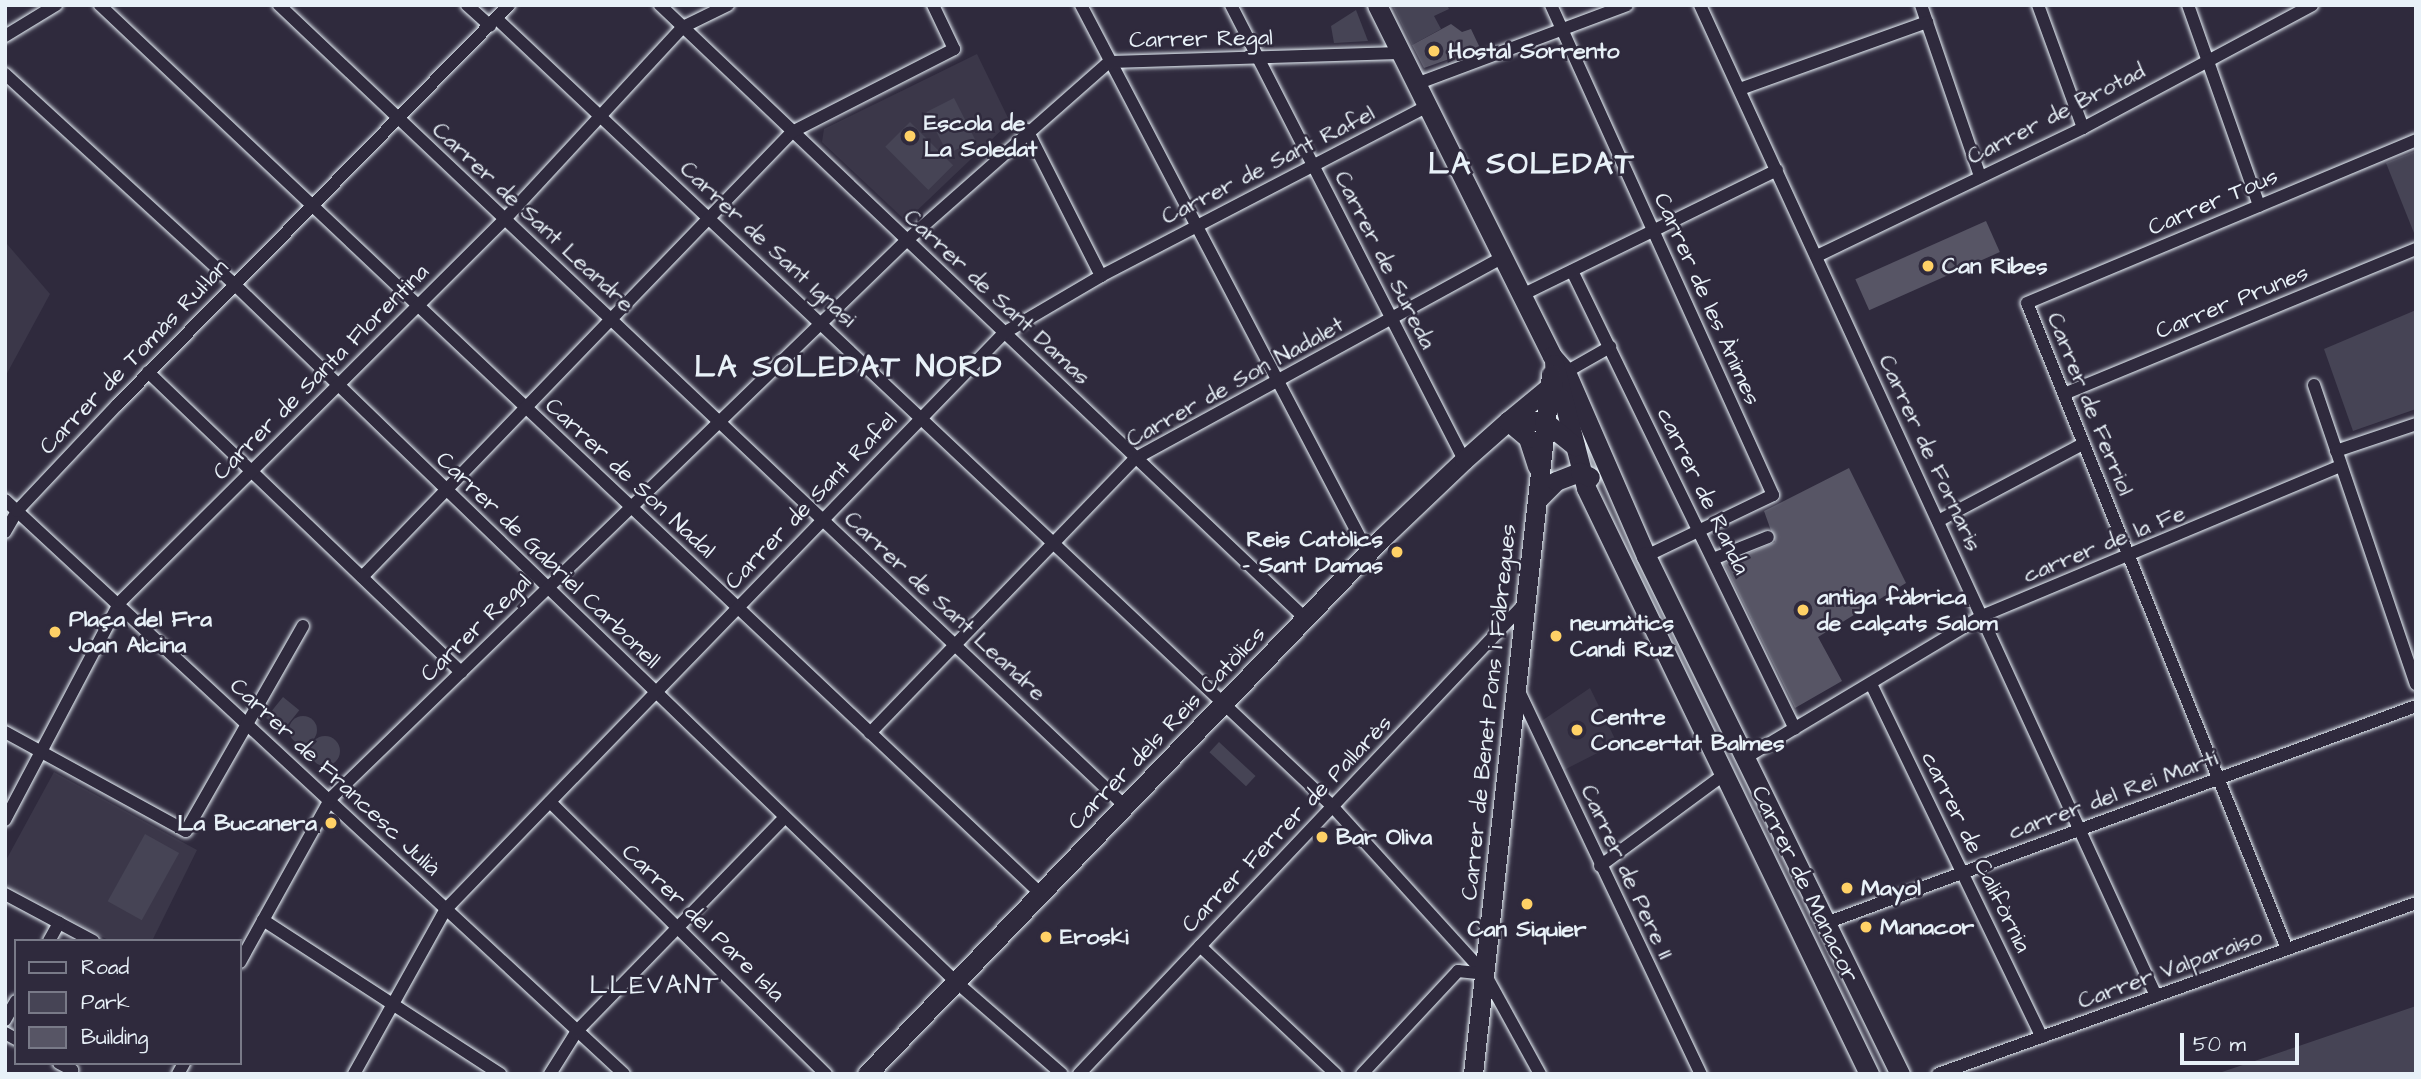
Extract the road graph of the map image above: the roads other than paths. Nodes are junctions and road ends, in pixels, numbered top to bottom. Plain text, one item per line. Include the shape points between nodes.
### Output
1 (56, 5) edge
2 (100, 5) edge
3 (279, 5) edge
4 (467, 5) edge
5 (509, 5) edge
6 (660, 5) edge
7 (728, 5) edge
8 (933, 5) edge
9 (1081, 5) edge
10 (1231, 5) edge
11 (1377, 5) edge
12 (1551, 5) edge
13 (1627, 5) edge
14 (1700, 5) edge
15 (1921, 5) edge
16 (2038, 5) edge
17 (2188, 5) edge
18 (2312, 5) edge
19 (493, 22) junction
20 (1927, 22) junction
21 (683, 27) junction
22 (1562, 29) junction
23 (5, 36) edge
24 (1401, 53) junction
25 (1259, 60) junction
26 (2208, 60) junction
27 (1109, 62) junction
28 (5, 74) edge
29 (1416, 84) junction
30 (1740, 89) junction
31 (1427, 106) junction
32 (603, 118) junction
33 (400, 119) junction
34 (2083, 128) junction
35 (1027, 130) junction
36 (792, 132) junction
37 (2416, 140) edge
38 (1314, 167) junction
39 (1777, 170) junction
40 (1980, 176) junction
41 (2259, 206) junction
42 (312, 207) junction
43 (709, 218) junction
44 (505, 219) junction
45 (1195, 226) junction
46 (1653, 230) junction
47 (906, 241) junction
48 (2416, 249) edge
49 (1817, 256) junction
50 (1503, 257) junction
51 (1572, 271) junction
52 (1101, 276) junction
53 (233, 284) junction
54 (1522, 295) junction
55 (2027, 303) joint
56 (418, 307) junction
57 (611, 319) junction
58 (1392, 319) junction
59 (822, 323) junction
60 (1004, 333) junction
61 (1610, 347) junction
62 (148, 372) junction
63 (1558, 380) junction
64 (1278, 381) junction
65 (337, 384) junction
66 (2314, 385) dead end
67 (2064, 394) junction
68 (525, 408) junction
69 (922, 418) junction
70 (1508, 421) junction
71 (1544, 421) junction
72 (719, 422) junction
73 (2416, 424) edge
74 (2083, 444) junction
75 (1575, 446) junction
76 (2336, 451) junction
77 (1136, 458) junction
78 (1464, 460) junction
79 (2341, 466) junction
80 (251, 471) junction
81 (1541, 477) junction
82 (1589, 480) junction
83 (446, 490) junction
84 (1619, 495) junction
85 (1538, 499) junction
86 (5, 500) edge
87 (631, 508) junction
88 (17, 511) junction
89 (821, 518) junction
90 (1938, 521) junction
91 (1699, 531) junction
92 (5, 532) edge
93 (1768, 537) dead end
94 (1053, 542) junction
95 (1368, 553) junction
96 (1646, 556) junction
97 (2130, 558) junction
98 (1713, 559) junction
99 (362, 577) junction
100 (548, 588) junction
101 (120, 602) junction
102 (1526, 603) junction
103 (737, 607) junction
104 (1982, 616) junction
105 (1306, 619) junction
106 (303, 626) dead end
107 (956, 646) junction
108 (461, 672) junction
109 (2416, 684) edge
110 (1872, 686) junction
111 (1517, 687) junction
112 (655, 694) junction
113 (1223, 703) junction
114 (2416, 706) edge
115 (244, 724) junction
116 (1795, 729) junction
117 (5, 732) edge
118 (870, 733) junction
119 (41, 751) junction
120 (1745, 758) junction
121 (1725, 774) junction
122 (2218, 778) junction
123 (331, 798) junction
124 (550, 802) junction
125 (1332, 806) junction
126 (1126, 807) junction
127 (785, 817) junction
128 (5, 819) edge
129 (2080, 830) junction
130 (1600, 866) junction
131 (1963, 872) junction
132 (5, 894) edge
133 (1041, 894) junction
134 (2416, 903) edge
135 (446, 909) junction
136 (263, 920) junction
137 (59, 923) junction
138 (1826, 923) junction
139 (680, 929) junction
140 (50, 939) edge
141 (89, 939) edge
142 (1200, 946) junction
143 (2287, 949) junction
144 (242, 958) edge
145 (1485, 974) junction
146 (956, 982) junction
147 (2156, 996) junction
148 (1834, 1002) junction
149 (393, 1003) junction
150 (14, 1004) edge
151 (5, 1020) edge
152 (577, 1031) junction
153 (2042, 1037) junction
154 (63, 1065) edge
155 (72, 1070) dead end
156 (354, 1074) edge
157 (500, 1074) edge
158 (550, 1074) edge
159 (624, 1074) edge
160 (827, 1074) edge
161 (867, 1074) edge
162 (1062, 1074) edge
163 (1079, 1074) edge
164 (1336, 1074) edge
165 (1362, 1074) edge
166 (1473, 1074) edge
167 (1540, 1074) edge
168 (1701, 1074) edge
169 (1869, 1074) edge
170 (1894, 1074) edge
171 (1900, 1074) edge
172 (1938, 1074) edge

1 - 23 street
2 - 42 street, Carrer de Son Nadal
3 - 33 street, Carrer de Sant Leandre
4 - 19 street, Carrer de Sant Ignasi
5 - 19 street
6 - 21 street, Carrer de Sant Damas
7 - 21 street, Carrer de Santa Florentina
8 - 36 street via 954,49
9 - 27 street
10 - 25 street, Carrer de Sureda
11 - 24 main road, Carrer de Manacor
12 - 22 street, Carrer de les Ànimes
13 - 22 street
14 - 30 street, Carrer de Fornaris
15 - 20 street
16 - 34 street
17 - 26 street
18 - 26 street, Carrer de Brotad
19 - 32 street, Carrer de Sant Ignasi
19 - 33 street
20 - 30 street
20 - 40 street
21 - 32 street, Carrer de Santa Florentina
21 - 36 street, Carrer de Sant Damas
22 - 29 street
22 - 46 street, Carrer de les Ànimes
24 - 25 street, Carrer Regal
24 - 29 main road, Carrer de Manacor
25 - 27 street, Carrer Regal
25 - 38 street, Carrer de Sureda
26 - 34 street, Carrer de Brotad
26 - 41 street
27 - 35 street, Carrer Regal
27 - 45 street
28 - 53 street, Carrer de Gabriel Carbonell
29 - 31 main road, Carrer de Manacor
30 - 39 street, Carrer de Fornaris
31 - 38 street, Carrer de Sant Rafel
31 - 50 main road, Carrer de Manacor
32 - 43 street, Carrer de Sant Ignasi
32 - 44 street, Carrer de Santa Florentina
33 - 42 street
33 - 44 street, Carrer de Sant Leandre
34 - 40 street, Carrer de Brotad
35 - 47 street, Carrer Regal
35 - 52 street
36 - 43 street
36 - 47 street, Carrer de Sant Damas
37 - 41 street, Carrer Tous
38 - 45 street, Carrer de Sant Rafel
38 - 58 street, Carrer de Sureda
39 - 46 street
39 - 49 street, Carrer de Fornaris
40 - 49 street, Carrer de Brotad
41 - 55 street, Carrer Tous
42 - 53 street, Carrer de Tomàs Rul·lan
42 - 56 street, Carrer de Son Nadal
43 - 57 street
43 - 59 street, Carrer de Sant Ignasi
44 - 56 street, Carrer de Santa Florentina
44 - 57 street, Carrer de Sant Leandre
45 - 52 street, Carrer de Sant Rafel
45 - 64 street
46 - 51 street
46 - 91 street, Carrer de les Ànimes via 1773,495
47 - 59 street, Carrer Regal
47 - 60 street, Carrer de Sant Damas
48 - 67 street, Carrer Prunes
49 - 90 street, Carrer de Fornaris
50 - 54 main road, Carrer de Manacor
50 - 58 street, Carrer de Son Nadalet
51 - 54 street
51 - 61 street, carrer de Randa
52 - 60 street, Carrer de Sant Rafel
53 - 62 street, Carrer de Tomàs Rul·lan
53 - 65 street, Carrer de Gabriel Carbonell
54 - 63 main road, Carrer de Manacor via 1552,356
55 - 67 street, Carrer de Ferriol
56 - 65 street, Carrer de Santa Florentina
56 - 68 street, Carrer de Son Nadal
57 - 68 street
57 - 72 street, Carrer de Sant Leandre
58 - 64 street, Carrer de Son Nadalet
58 - 78 street, Carrer de Sureda
59 - 69 street, Carrer de Sant Ignasi
59 - 72 street, Carrer Regal
60 - 69 street, Carrer de Sant Rafel
60 - 77 street, Carrer de Sant Damas
61 - 63 street
61 - 91 street, carrer de Randa
62 - 80 street
62 - 88 street, Carrer de Tomàs Rul·lan
63 - 70 main road, Carrer dels Reis Catòlics
63 - 71 main road, Carrer de Benet Pons i Fàbregues
63 - 75 main road, Carrer de Manacor
63 - 84 main road, Carrer de Manacor
64 - 77 street, Carrer de Son Nadalet
64 - 95 street
65 - 80 street, Carrer de Santa Florentina
65 - 83 street, Carrer de Gabriel Carbonell
66 - 76 street
67 - 74 street, Carrer de Ferriol
68 - 83 street
68 - 87 street, Carrer de Son Nadal
69 - 89 street, Carrer de Sant Rafel
69 - 94 street, Carrer de Sant Ignasi
70 - 71 main road
70 - 78 main road, Carrer dels Reis Catòlics
70 - 81 main road via 1528,438
71 - 75 main road
71 - 81 main road, Carrer de Benet Pons i Fàbregues
72 - 87 street, Carrer Regal
72 - 89 street, Carrer de Sant Leandre
73 - 76 street
74 - 90 street
74 - 97 street, Carrer de Ferriol
75 - 82 main road, Carrer de Manacor
76 - 79 street
77 - 94 street, Carrer de Son Nadalet
77 - 105 street, Carrer de Sant Damas
78 - 95 main road, Carrer dels Reis Catòlics
79 - 97 street, carrer de la Fe
79 - 109 street
80 - 99 street
80 - 101 street, Carrer de Santa Florentina
81 - 85 main road, Carrer de Benet Pons i Fàbregues
82 - 84 main road
82 - 85 main road via 1556,481
82 - 121 main road, Carrer de Manacor
83 - 99 street
83 - 100 street, Carrer de Gabriel Carbonell
84 - 96 main road, Carrer de Manacor
85 - 102 main road, Carrer de Benet Pons i Fàbregues
86 - 88 street
87 - 100 street, Carrer Regal
87 - 103 street, Carrer de Son Nadal
88 - 92 street, Carrer de Tomàs Rul·lan
88 - 101 street, Carrer de Francesc Julià
89 - 103 street, Carrer de Sant Rafel
89 - 107 street, Carrer de Sant Leandre
90 - 104 street, Carrer de Fornaris
91 - 96 street
91 - 98 street, carrer de Randa
93 - 98 street
94 - 107 street, Carrer de Son Nadalet
94 - 113 street, Carrer de Sant Ignasi
95 - 105 main road, Carrer dels Reis Catòlics
96 - 120 main road, Carrer de Manacor
97 - 104 street, carrer de la Fe
97 - 122 street, Carrer de Ferriol
98 - 116 street, carrer de Randa
99 - 108 street
100 - 108 street, Carrer Regal
100 - 112 street, Carrer de Gabriel Carbonell
101 - 115 street, Carrer de Francesc Julià
101 - 119 street, Carrer de Santa Florentina
102 - 111 main road, Carrer de Benet Pons i Fàbregues
102 - 125 street, Carrer Ferrer de Pallarès
103 - 112 street, Carrer de Sant Rafel
103 - 118 street, Carrer de Son Nadal
104 - 110 street, carrer de la Fe
104 - 129 street, Carrer de Fornaris
105 - 113 main road, Carrer dels Reis Catòlics
106 - 115 street
107 - 118 street, Carrer de Son Nadalet
107 - 126 street, Carrer de Sant Leandre
108 - 123 street, Carrer Regal
110 - 116 street, carrer de la Fe
110 - 131 street, carrer de Califòrnia
111 - 130 street, Carrer de Pere II
111 - 145 main road, Carrer de Benet Pons i Fàbregues
112 - 124 street, Carrer de Sant Rafel
112 - 127 street, Carrer de Gabriel Carbonell
113 - 125 street, Carrer de Sant Ignasi
113 - 126 main road, Carrer dels Reis Catòlics
114 - 122 street, carrer del Rei Martí
115 - 119 street via 186,831
115 - 123 street, Carrer de Francesc Julià
116 - 120 street, carrer de la Fe
117 - 119 street
118 - 133 street, Carrer de Son Nadal
119 - 128 street, Carrer de Santa Florentina
120 - 138 main road, Carrer de Manacor
121 - 130 street
121 - 148 main road, Carrer de Manacor
122 - 129 street, carrer del Rei Martí
122 - 143 street, Carrer de Ferriol
123 - 135 street, Carrer de Francesc Julià
123 - 136 street, Carrer Regal
124 - 135 street, Carrer de Sant Rafel
124 - 139 street, Carrer del Pare Isla
125 - 142 street, Carrer Ferrer de Pallarès
125 - 145 street, Carrer de Sant Ignasi
126 - 133 main road, Carrer dels Reis Catòlics
127 - 139 street
127 - 146 street, Carrer de Gabriel Carbonell
129 - 131 street, carrer del Rei Martí
129 - 147 street, Carrer de Fornaris
130 - 168 street, Carrer de Pere II
131 - 138 street, carrer del Rei Martí
131 - 153 street, carrer de Califòrnia
132 - 137 street
133 - 146 main road, Carrer dels Reis Catòlics
134 - 143 street, Carrer Valparaiso
135 - 149 street, Carrer de Sant Rafel
135 - 152 street, Carrer de Francesc Julià
136 - 144 street, Carrer Regal
136 - 149 street
137 - 140 street
137 - 141 street
138 - 171 main road, Carrer de Manacor
139 - 152 street
139 - 160 street, Carrer del Pare Isla
142 - 163 street, Carrer Ferrer de Pallarès
142 - 164 street
143 - 147 street, Carrer Valparaiso
145 - 165 street via 1458,971
145 - 166 main road, Carrer de Benet Pons i Fàbregues
145 - 167 street, Carrer de Sant Ignasi
146 - 161 main road, Carrer dels Reis Catòlics
146 - 162 street, Carrer de Gabriel Carbonell
147 - 153 street, Carrer Valparaiso
148 - 169 main road, Carrer de Manacor
148 - 170 main road via 1863,1023 1881,1060
149 - 156 street, Carrer de Sant Rafel
149 - 157 street
150 - 151 street
152 - 158 street
152 - 159 street, Carrer de Francesc Julià
153 - 172 street, Carrer Valparaiso
154 - 155 street

